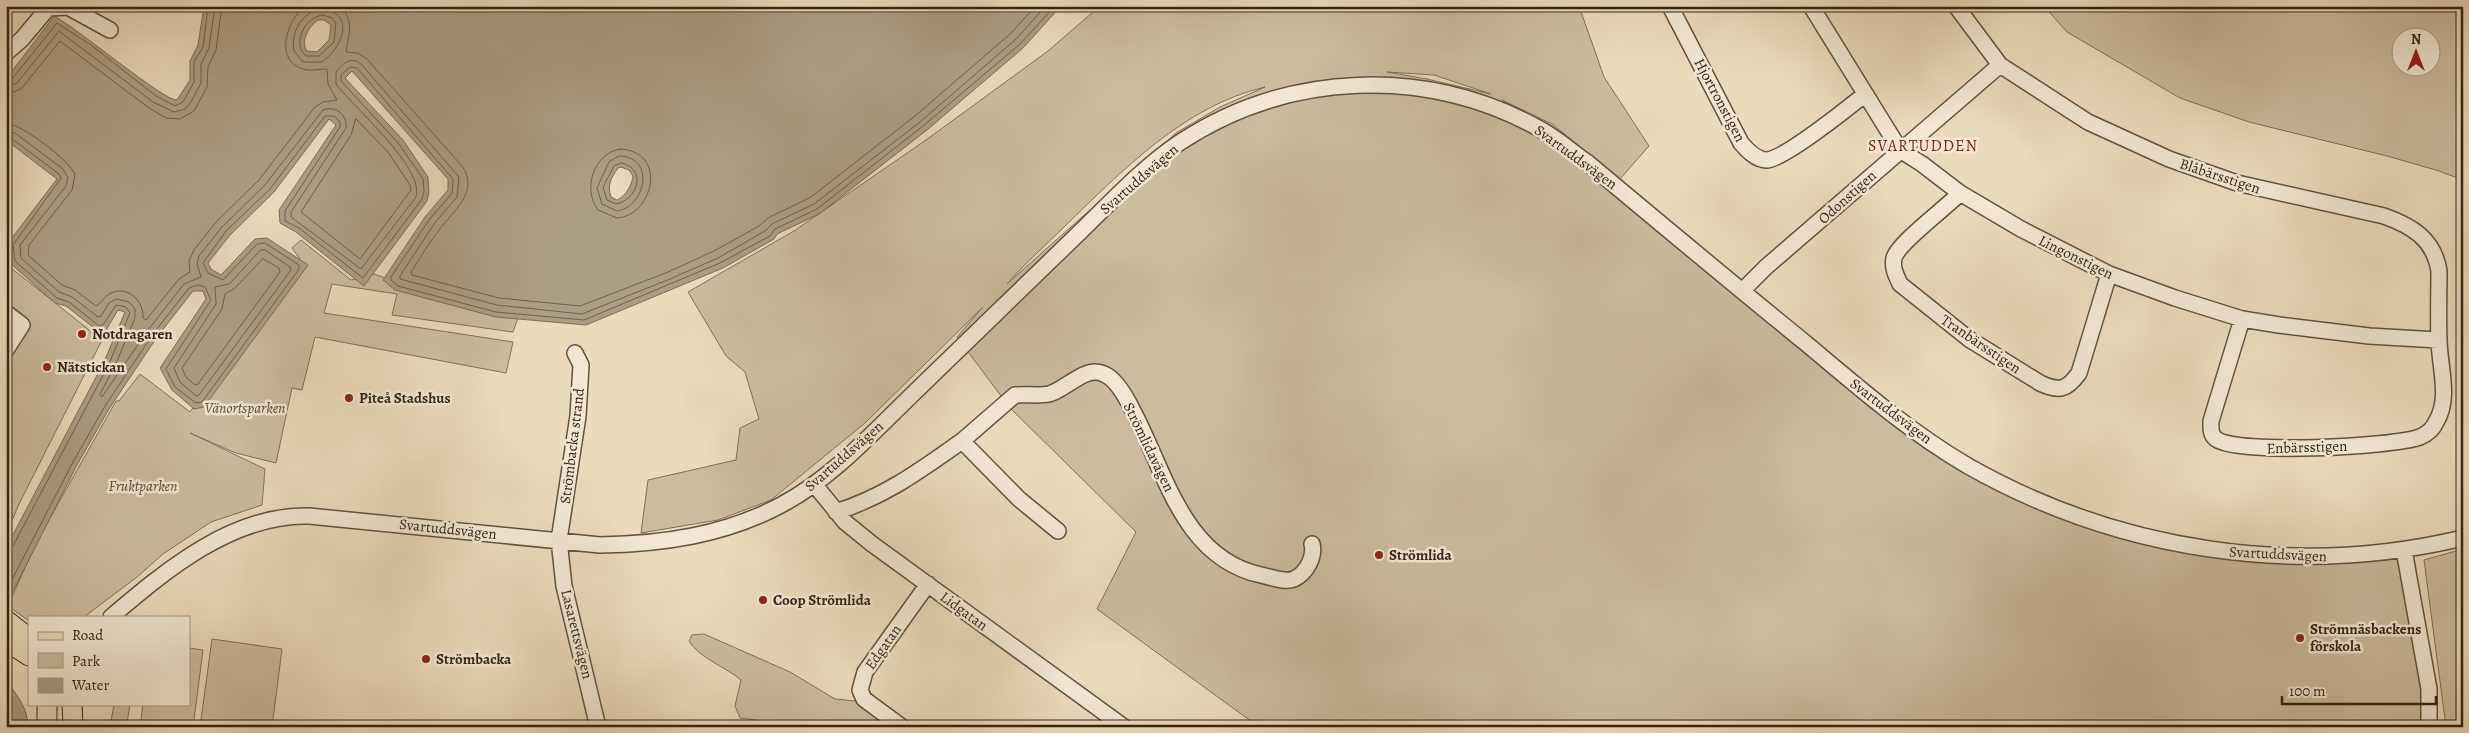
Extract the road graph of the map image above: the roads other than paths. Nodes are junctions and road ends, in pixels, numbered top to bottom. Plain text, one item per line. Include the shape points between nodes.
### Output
1 (1670, 6) edge
2 (1811, 6) edge
3 (1956, 6) edge
4 (110, 30) dead end
5 (6, 53) edge
6 (2000, 65) junction
7 (1864, 95) junction
8 (1900, 150) junction
9 (1960, 193) junction
10 (2109, 274) junction
11 (1742, 291) junction
12 (6, 313) edge
13 (2242, 319) junction
14 (2438, 340) junction
15 (6, 350) edge
16 (575, 353) dead end
17 (962, 441) junction
18 (814, 484) junction
19 (836, 512) junction
20 (1058, 531) dead end
21 (2463, 538) edge
22 (559, 540) junction
23 (1312, 544) dead end
24 (2404, 550) junction
25 (928, 584) junction
26 (112, 616) edge
27 (6, 620) edge
28 (28, 637) edge
29 (6, 641) edge
30 (28, 655) edge
31 (47, 706) edge
32 (72, 706) edge
33 (1115, 724) edge
34 (47, 727) edge
35 (73, 727) edge
36 (598, 727) edge
37 (902, 727) edge
38 (2429, 727) edge

1 - 7 street, Hjortronstigen via 1741,143 1756,157 1767,160 1784,152
2 - 7 street, Lingonstigen
3 - 6 street, Blåbärsstigen
4 - 5 street via 68,7 48,8
6 - 8 street, Odonstigen
6 - 14 street, Blåbärsstigen via 2088,122 2169,159 2237,183 2350,207 2408,224 2421,235 2437,260
7 - 8 street, Lingonstigen
8 - 9 street, Lingonstigen
8 - 11 street, Odonstigen
9 - 10 street, Lingonstigen
9 - 10 street, Tranbärsstigen via 1899,248 1893,270 1900,284 1969,339 2040,383 2061,389 2071,385 2080,373
10 - 13 street, Lingonstigen
11 - 18 street, Svartuddsvägen via 1588,163 1542,130 1497,108 1418,87 1347,85 1306,90 1276,97 1212,122 1154,161 875,430
11 - 24 street, Svartuddsvägen via 1933,444 2004,484 2054,507 2145,536 2219,551 2303,558
12 - 15 street via 22,325
13 - 14 street, Lingonstigen
13 - 14 street, Enbärsstigen via 2211,421 2211,432 2226,443 2262,449 2354,446 2418,438 2428,433 2442,408
16 - 22 street, Strömbacka strand via 580,365 578,416
17 - 19 street, Strömlidavägen via 867,502
17 - 20 street via 1019,499
17 - 23 street, Strömlidavägen via 1015,394 1048,394 1081,376 1103,373 1128,401 1179,508 1193,532 1207,547 1252,573 1286,580 1294,579 1309,564 1314,552
18 - 19 street, Lidgatan
18 - 22 street, Svartuddsvägen via 750,520 682,539 600,545
19 - 25 street, Lidgatan via 872,544
21 - 24 street, Svartuddsvägen
22 - 26 street, Svartuddsvägen via 309,516 265,520 244,526 212,543 174,567
22 - 36 street, Lasarettsvägen via 564,586
24 - 38 street via 2429,695
25 - 33 street, Lidgatan
25 - 37 street, Edgatan via 864,672 860,690 864,699
27 - 28 main road
29 - 30 main road
31 - 34 main road
32 - 35 main road

